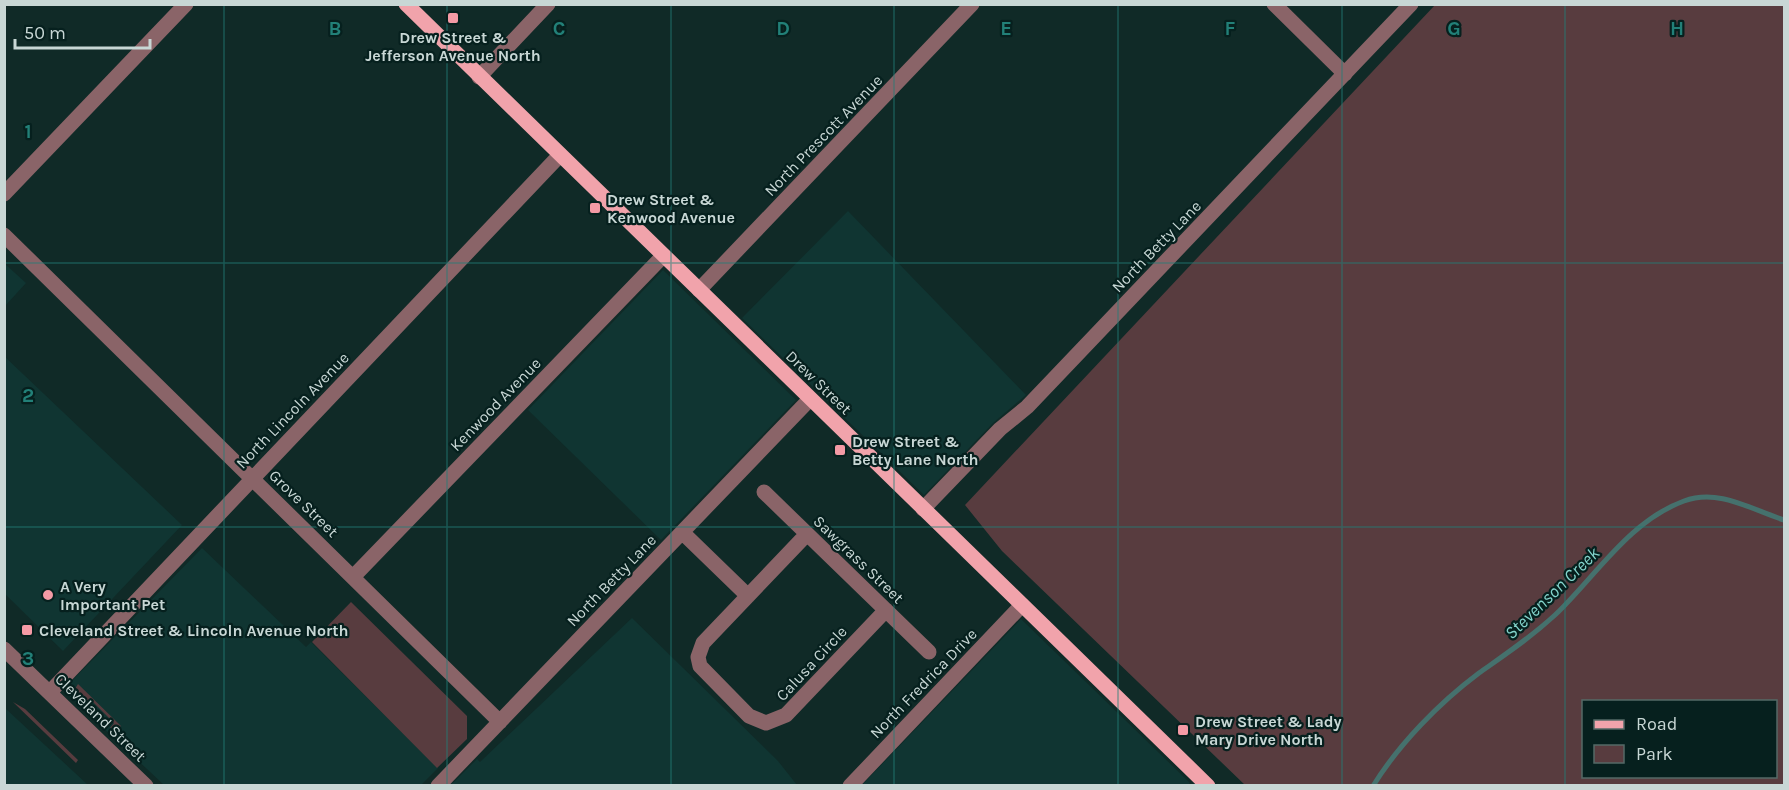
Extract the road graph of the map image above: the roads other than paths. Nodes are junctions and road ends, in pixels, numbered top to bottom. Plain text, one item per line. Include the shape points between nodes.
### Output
1 (186, 4) edge
2 (405, 4) edge
3 (548, 4) edge
4 (972, 4) edge
5 (1274, 4) edge
6 (1412, 4) edge
7 (1345, 74) junction
8 (479, 77) junction
9 (560, 155) junction
10 (4, 194) edge
11 (4, 235) edge
12 (663, 256) junction
13 (699, 290) junction
14 (810, 399) junction
15 (252, 478) junction
16 (764, 492) dead end
17 (923, 509) junction
18 (682, 532) junction
19 (807, 534) junction
20 (353, 577) junction
21 (748, 596) junction
22 (1022, 605) junction
23 (886, 610) junction
24 (4, 649) edge
25 (928, 652) dead end
26 (50, 692) junction
27 (500, 722) junction
28 (1204, 784) edge
29 (146, 786) edge
30 (438, 786) edge
31 (850, 786) edge

1 - 10 street
2 - 8 main road, Drew Street
3 - 8 street
4 - 13 street, North Prescott Avenue
5 - 7 street
6 - 7 street, North Betty Lane
7 - 17 street, North Betty Lane via 1027,407 1000,429
8 - 9 main road, Drew Street
9 - 12 main road, Drew Street
9 - 15 street, North Lincoln Avenue
11 - 15 street, Grove Street
12 - 13 main road, Drew Street
12 - 20 street, Kenwood Avenue
13 - 14 main road, Drew Street
14 - 17 main road, Drew Street
14 - 18 street, North Betty Lane
15 - 20 street, Grove Street
15 - 26 street, North Lincoln Avenue
16 - 19 street, Sawgrass Street
17 - 22 main road, Drew Street
18 - 21 street
18 - 27 street, North Betty Lane
19 - 21 street, Calusa Circle
19 - 23 street, Sawgrass Street
20 - 27 street, Grove Street
21 - 23 street, Calusa Circle via 703,643 698,657 705,672 749,716 766,723 786,715
22 - 28 main road, Drew Street
22 - 31 street, North Fredrica Drive
23 - 25 street, Sawgrass Street
24 - 26 street, Cleveland Street
26 - 29 street, Cleveland Street
27 - 30 street, North Betty Lane

